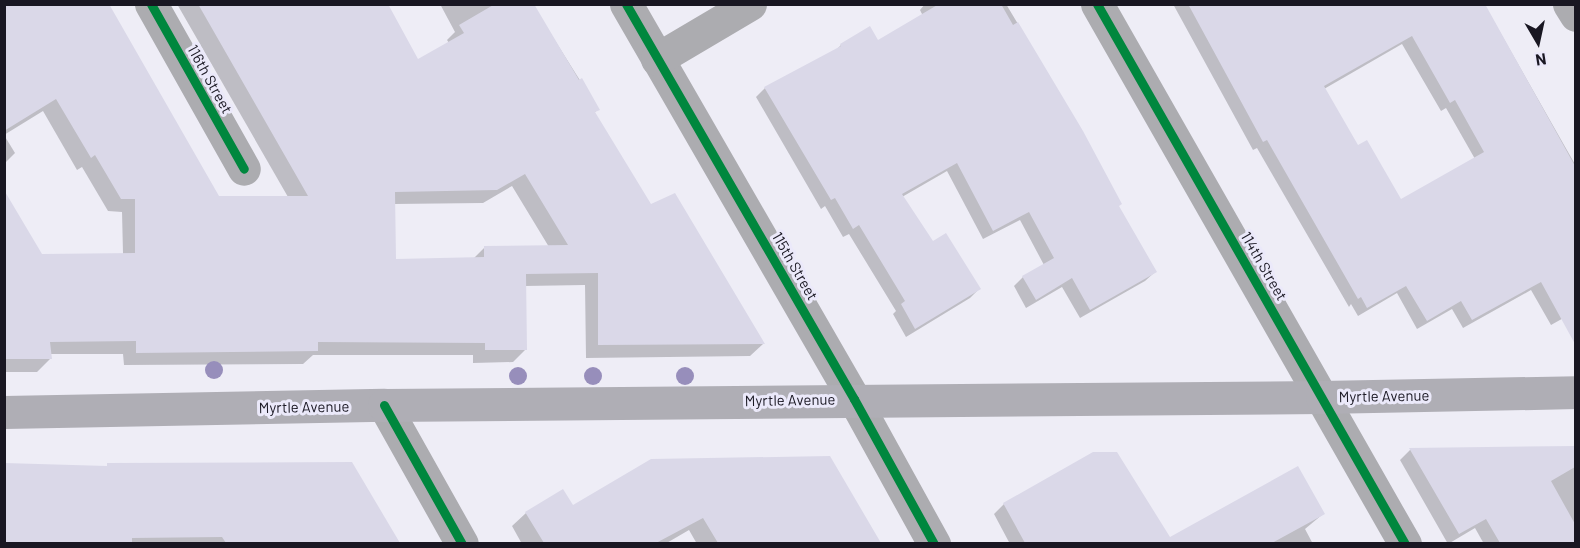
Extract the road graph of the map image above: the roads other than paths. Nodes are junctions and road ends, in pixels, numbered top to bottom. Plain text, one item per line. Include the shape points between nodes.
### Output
1 (151, 4) edge
2 (626, 4) edge
3 (750, 4) edge
4 (1097, 4) edge
5 (1569, 4) edge
6 (1575, 15) edge
7 (657, 58) junction
8 (244, 169) dead end
9 (1575, 392) edge
10 (1322, 397) junction
11 (854, 399) junction
12 (384, 405) junction
13 (4, 412) edge
14 (462, 543) edge
15 (934, 543) edge
16 (1405, 543) edge

1 - 8 street, 116th Street
2 - 7 street, 115th Street
3 - 7 street
4 - 10 street, 114th Street
5 - 6 street
7 - 11 street, 115th Street
9 - 10 main road, Myrtle Avenue
10 - 11 main road, Myrtle Avenue
10 - 16 street, 114th Street
11 - 12 main road, Myrtle Avenue
11 - 15 street, 115th Street
12 - 13 main road, Myrtle Avenue
12 - 14 street

